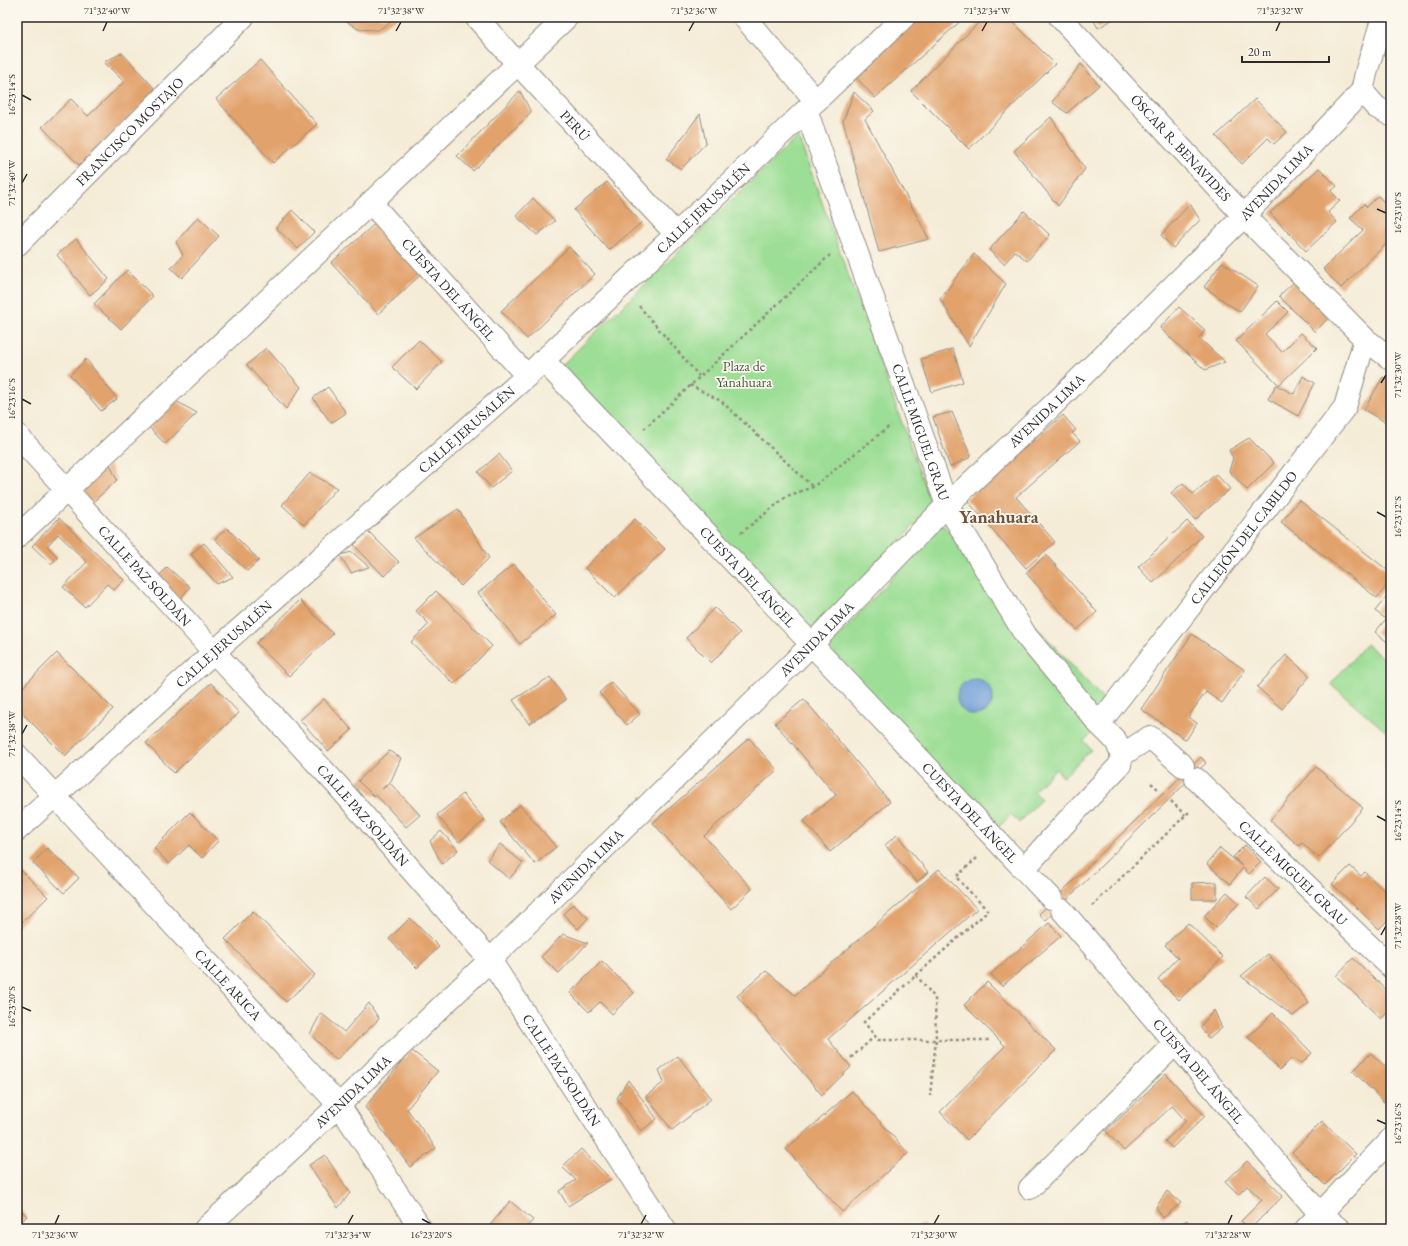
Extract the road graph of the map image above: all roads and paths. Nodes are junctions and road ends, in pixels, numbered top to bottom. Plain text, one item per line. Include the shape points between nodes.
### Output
1 (243, 17) edge
2 (476, 17) edge
3 (567, 17) edge
4 (744, 17) edge
5 (904, 17) edge
6 (1060, 17) edge
7 (1383, 17) edge
8 (1391, 48) edge
9 (517, 64) junction
10 (1367, 69) junction
11 (1362, 91) junction
12 (811, 105) junction
13 (1391, 115) edge
14 (371, 203) junction
15 (1244, 216) junction
16 (676, 234) junction
17 (851, 235) junction
18 (17, 245) edge
19 (622, 285) junction
20 (1365, 339) junction
21 (1391, 359) edge
22 (543, 360) junction
23 (527, 376) junction
24 (699, 376) junction
25 (690, 385) junction
26 (913, 408) junction
27 (17, 435) edge
28 (625, 446) junction
29 (813, 487) junction
30 (66, 490) junction
31 (947, 505) junction
32 (17, 537) edge
33 (721, 549) junction
34 (812, 644) junction
35 (214, 652) junction
36 (1099, 724) junction
37 (17, 755) edge
38 (1122, 755) junction
39 (1196, 779) junction
40 (1151, 782) dead end
41 (1158, 789) dead end
42 (54, 797) junction
43 (1171, 801) dead end
44 (1185, 815) junction
45 (17, 830) edge
46 (997, 841) junction
47 (1024, 869) junction
48 (1063, 910) junction
49 (490, 960) junction
50 (1391, 967) edge
51 (916, 975) junction
52 (875, 1036) junction
53 (936, 1040) junction
54 (991, 1040) dead end
55 (1176, 1043) junction
56 (851, 1058) dead end
57 (930, 1096) dead end
58 (339, 1105) junction
59 (1391, 1139) edge
60 (1030, 1188) dead end
61 (1313, 1221) edge
62 (205, 1229) edge
63 (421, 1229) edge
64 (665, 1229) edge
65 (1339, 1229) edge

1 - 18 street, FRANCISCO MOSTAJO
2 - 9 street, PERÚ
3 - 9 street
4 - 12 street, CALLE MIGUEL GRAU
5 - 12 street, CALLE JERUSALÉN
6 - 15 street, ÓSCAR R. BENAVIDES
7 - 10 street
8 - 10 street
9 - 14 street
9 - 16 street, PERÚ
10 - 11 street
11 - 13 street via 1376,107
11 - 15 street, AVENIDA LIMA
12 - 16 street, CALLE JERUSALÉN
12 - 17 street, CALLE MIGUEL GRAU
14 - 23 street, CUESTA DEL ÁNGEL
14 - 30 street
15 - 20 street, ÓSCAR R. BENAVIDES
15 - 31 street, AVENIDA LIMA via 1057,401
16 - 19 street, CALLE JERUSALÉN
17 - 24 path
17 - 26 street, CALLE MIGUEL GRAU
19 - 22 street, CALLE JERUSALÉN
19 - 24 path
20 - 21 street, ÓSCAR R. BENAVIDES
20 - 36 street, CALLEJÓN DEL CABILDO via 1345,407
22 - 23 street, CALLE JERUSALÉN
22 - 28 street, CUESTA DEL ÁNGEL
23 - 35 street, CALLE JERUSALÉN
24 - 25 path
25 - 28 path
25 - 29 path via 720,401
26 - 29 path
26 - 31 street, CALLE MIGUEL GRAU
27 - 30 street, CALLE PAZ SOLDÁN
28 - 33 street, CUESTA DEL ÁNGEL
29 - 33 path via 787,496
30 - 32 street
30 - 35 street, CALLE PAZ SOLDÁN
31 - 34 street, AVENIDA LIMA
31 - 36 street, CALLE MIGUEL GRAU via 1026,636
33 - 34 street, CUESTA DEL ÁNGEL
34 - 46 street, CUESTA DEL ÁNGEL
34 - 49 street, AVENIDA LIMA
35 - 42 street, CALLE JERUSALÉN
35 - 49 street, CALLE PAZ SOLDÁN via 338,786
36 - 38 street, CALLE MIGUEL GRAU via 1116,741
37 - 42 street, CALLE ARICA
38 - 39 street, CALLE MIGUEL GRAU via 1150,737
38 - 47 street via 1120,766
39 - 44 path
39 - 50 street, CALLE MIGUEL GRAU
40 - 41 path
42 - 45 street, CALLE JERUSALÉN
42 - 58 street, CALLE ARICA
43 - 44 path
44 - 48 path
46 - 47 street, CUESTA DEL ÁNGEL
46 - 51 path via 956,877 988,911
47 - 48 street, CUESTA DEL ÁNGEL
48 - 55 street, CUESTA DEL ÁNGEL
49 - 58 street, AVENIDA LIMA
49 - 64 street, CALLE PAZ SOLDÁN
51 - 52 path via 864,1022
51 - 53 path via 935,998
52 - 53 path via 878,1040
52 - 56 path
53 - 54 path
53 - 57 path
55 - 60 street
55 - 61 street, CUESTA DEL ÁNGEL
58 - 62 street, AVENIDA LIMA
58 - 63 street, CALLE ARICA
59 - 61 street
61 - 65 street, CUESTA DEL ÁNGEL

